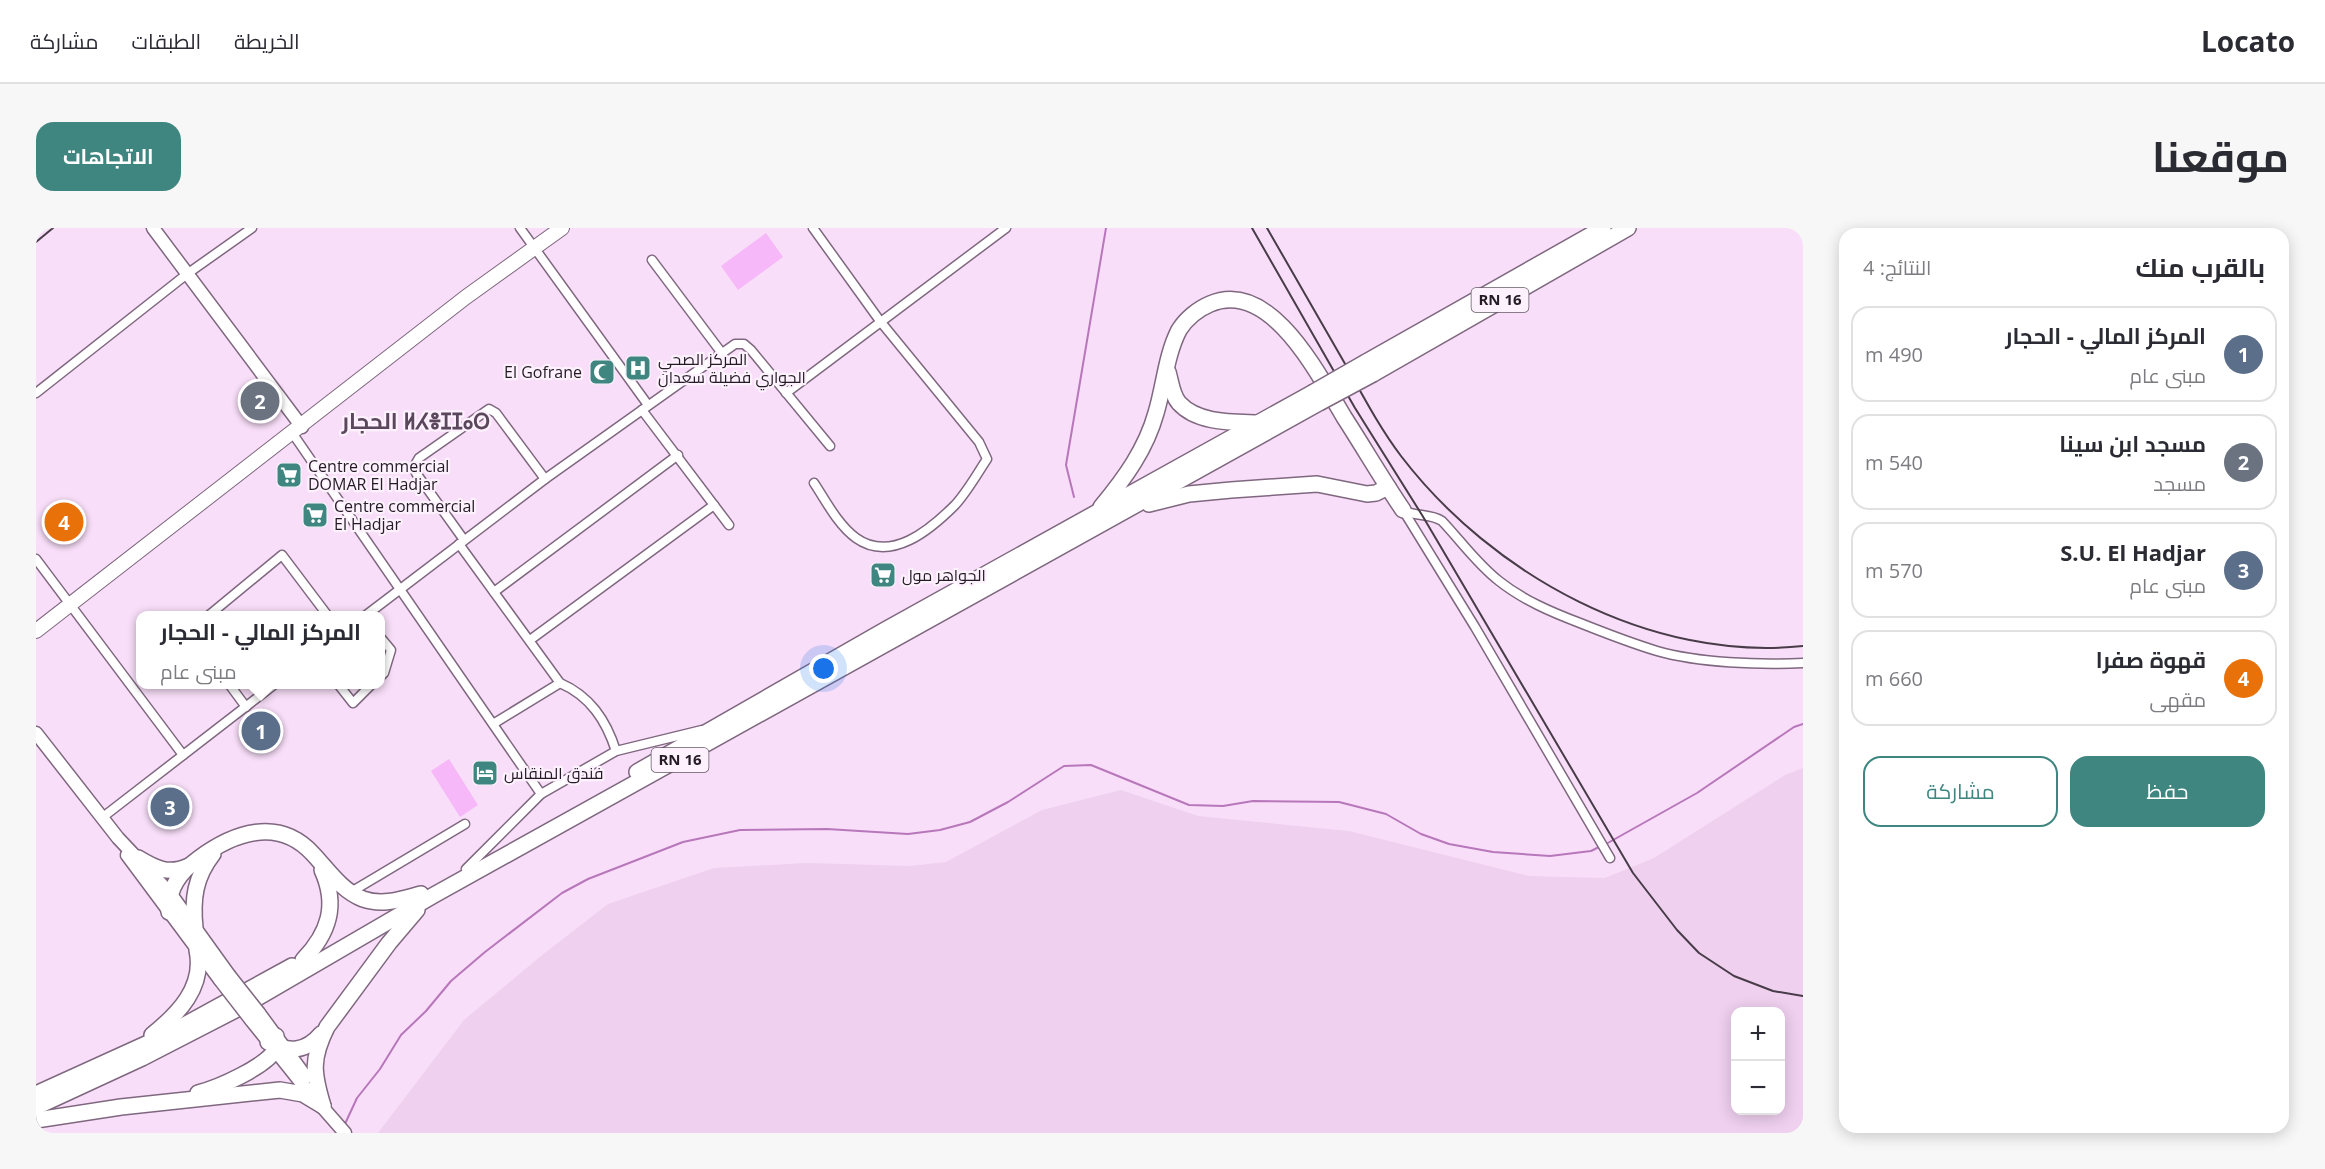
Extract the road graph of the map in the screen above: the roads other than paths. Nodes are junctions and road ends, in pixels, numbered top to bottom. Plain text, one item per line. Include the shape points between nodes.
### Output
1 (153, 228) edge
2 (252, 228) edge
3 (519, 228) edge
4 (562, 228) edge
5 (813, 228) edge
6 (1006, 228) edge
7 (1603, 228) edge
8 (1628, 228) edge
9 (1582, 235) edge
10 (535, 248) junction
11 (652, 260) dead end
12 (187, 274) junction
13 (880, 321) junction
14 (721, 352) junction
15 (1370, 368) junction
16 (1168, 369) junction
17 (36, 393) edge
18 (786, 393) junction
19 (1316, 398) junction
20 (645, 407) junction
21 (1259, 423) junction
22 (297, 430) junction
23 (830, 446) dead end
24 (678, 455) junction
25 (545, 479) junction
26 (814, 483) dead end
27 (1388, 487) junction
28 (714, 505) junction
29 (1129, 509) junction
30 (1402, 510) junction
31 (1095, 514) junction
32 (729, 525) dead end
33 (461, 542) junction
34 (36, 559) edge
35 (400, 589) junction
36 (494, 592) junction
37 (70, 605) junction
38 (213, 611) edge
39 (325, 611) edge
40 (370, 611) edge
41 (36, 631) edge
42 (530, 640) junction
43 (385, 643) edge
44 (1803, 663) edge
45 (385, 670) edge
46 (560, 683) junction
47 (233, 689) edge
48 (269, 689) edge
49 (342, 689) edge
50 (367, 689) edge
51 (246, 707) junction
52 (493, 724) junction
53 (717, 727) junction
54 (36, 733) edge
55 (616, 751) junction
56 (183, 755) junction
57 (541, 794) junction
58 (103, 817) junction
59 (465, 824) dead end
60 (118, 838) junction
61 (218, 847) junction
62 (138, 858) junction
63 (1610, 858) dead end
64 (319, 861) junction
65 (189, 866) junction
66 (466, 869) junction
67 (351, 892) junction
68 (170, 893) junction
69 (428, 895) junction
70 (169, 912) junction
71 (195, 928) junction
72 (197, 950) junction
73 (303, 960) junction
74 (224, 977) junction
75 (327, 1028) junction
76 (277, 1045) junction
77 (135, 1050) junction
78 (36, 1094) edge
79 (157, 1103) junction
80 (36, 1107) edge
81 (325, 1108) junction
82 (36, 1120) edge
83 (345, 1133) edge

1 - 12 main road
2 - 12 street
3 - 10 street
4 - 10 main road
5 - 13 street
6 - 13 street
7 - 9 highway, RN 16
8 - 15 highway, RN 16
9 - 15 highway, RN 16
10 - 20 street
10 - 22 main road
11 - 14 street
12 - 17 street
12 - 22 main road
13 - 18 street
13 - 26 street via 961,418 987,459 956,504 916,538 890,548 867,545 854,537
14 - 18 street via 735,344 748,346
14 - 20 street
15 - 19 highway, RN 16, bridge
16 - 21 highway via 1179,403 1190,411 1205,418
16 - 27 highway via 1180,330 1202,308 1221,299 1241,301 1261,310 1299,345
16 - 31 highway via 1146,443 1116,490
18 - 23 street
19 - 21 highway, RN 16
19 - 29 highway, RN 16
20 - 24 street
20 - 25 street
21 - 31 highway, RN 16
22 - 35 street
22 - 37 main road
24 - 28 street
24 - 36 street
25 - 33 street
25 - 33 street via 489,409 419,458 416,473
27 - 29 highway via 1367,494 1317,484 1231,490 1189,494
27 - 30 highway
28 - 32 street
28 - 42 street
29 - 69 highway, RN 16
30 - 44 street via 1442,521 1483,566 1512,590 1548,610 1604,632 1692,658 1776,665
30 - 63 street
31 - 53 highway, RN 16
33 - 35 street
33 - 36 street
34 - 37 street
35 - 40 street
35 - 52 street
36 - 42 street
37 - 41 main road
37 - 56 street
38 - 39 street via 282,555
42 - 46 street
43 - 45 street via 391,650
46 - 52 street
46 - 55 street via 574,689 597,710
47 - 51 street
48 - 51 street
49 - 50 street via 353,703
51 - 56 street
52 - 57 street
53 - 55 street
53 - 66 highway, RN 16
54 - 58 main road
55 - 57 street
56 - 58 street
57 - 66 street
58 - 60 main road
59 - 67 street
60 - 62 main road
60 - 70 main road
61 - 64 highway via 243,834 272,832 298,842
61 - 65 highway
61 - 71 highway via 202,869 196,886
62 - 65 highway via 165,871
62 - 68 main road
64 - 67 highway
64 - 73 highway via 331,895 330,910 325,931
65 - 68 highway
66 - 69 highway, RN 16
67 - 69 highway via 382,902
68 - 70 highway
68 - 71 main road
69 - 73 highway, RN 16
69 - 75 highway
69 - 80 highway, RN 16 via 244,1005 123,1068
70 - 72 main road
71 - 74 main road
72 - 74 main road
72 - 77 highway via 198,976 191,993 167,1023
73 - 77 highway, RN 16
74 - 76 main road, bridge
75 - 76 highway via 310,1045 295,1050
75 - 81 highway via 314,1065
76 - 79 highway via 257,1065 214,1088
76 - 81 main road via 313,1087
77 - 78 highway, RN 16
79 - 81 highway via 280,1090 303,1094
79 - 82 highway
81 - 83 main road

